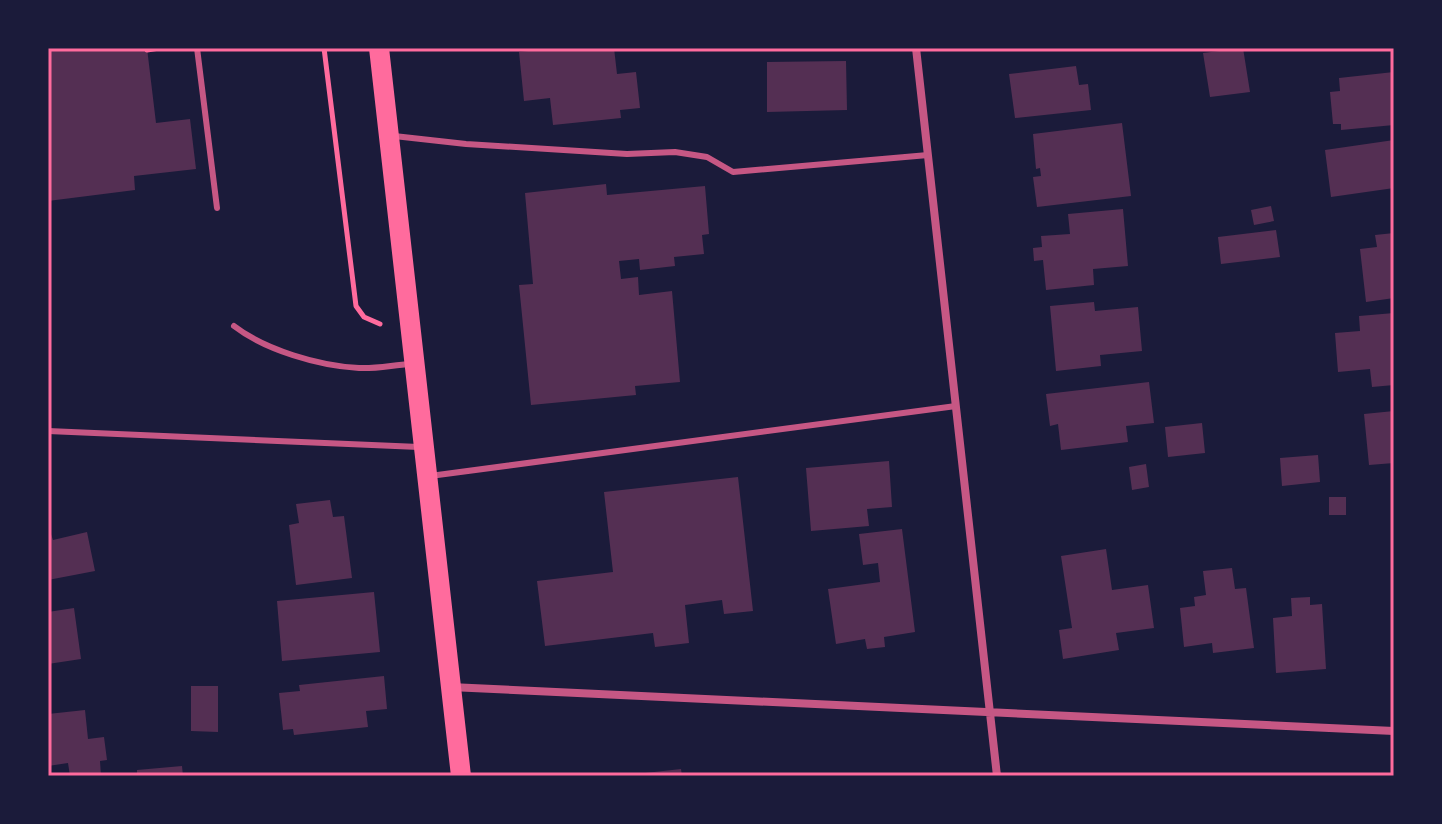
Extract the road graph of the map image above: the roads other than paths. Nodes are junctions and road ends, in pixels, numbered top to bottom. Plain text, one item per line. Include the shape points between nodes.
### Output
1 (197, 48) edge
2 (379, 48) edge
3 (916, 48) edge
4 (388, 135) junction
5 (928, 155) junction
6 (217, 208) dead end
7 (234, 326) dead end
8 (413, 363) junction
9 (956, 406) junction
10 (48, 431) edge
11 (423, 448) junction
12 (426, 477) junction
13 (449, 687) junction
14 (989, 712) junction
15 (1394, 731) edge
16 (461, 776) edge
17 (997, 776) edge

1 - 6 lane
2 - 4 main road
3 - 5 street
4 - 5 lane via 612,153 675,152 707,157 733,172
4 - 8 main road
5 - 9 street
7 - 8 lane via 251,339 301,357 359,368
8 - 11 main road
9 - 12 lane
9 - 14 street
10 - 11 lane
11 - 12 main road
12 - 13 main road
13 - 14 street
13 - 16 main road
14 - 15 street
14 - 17 street

